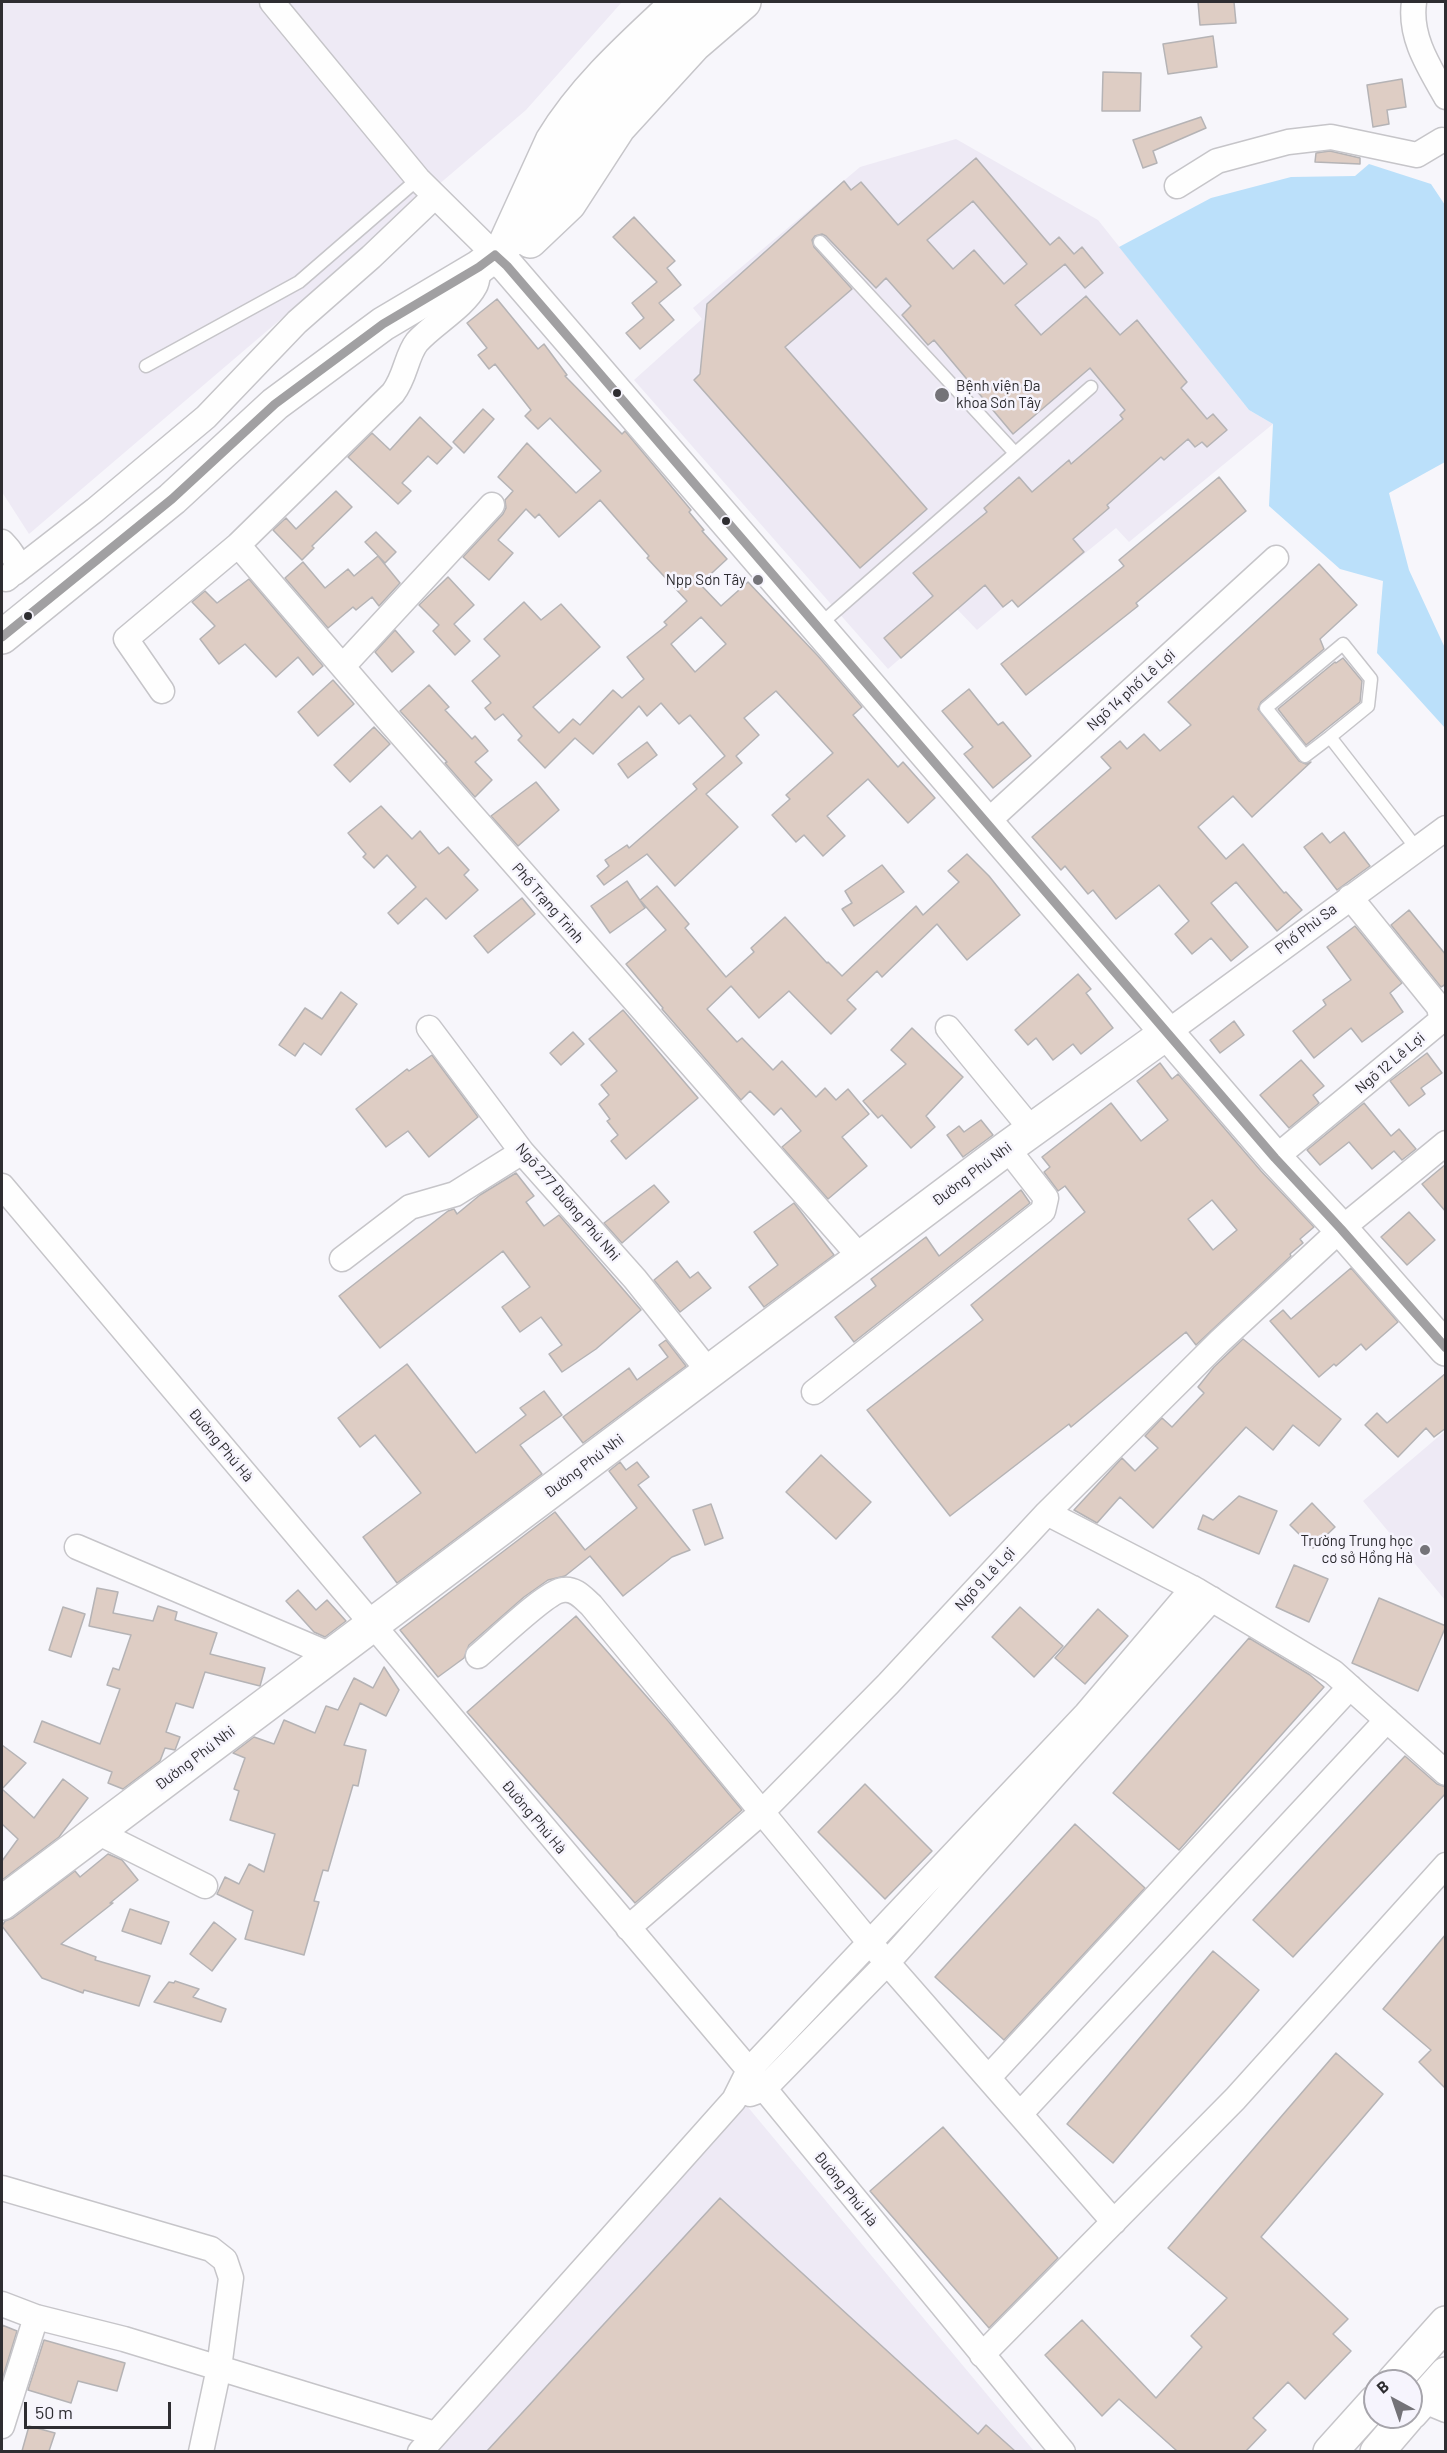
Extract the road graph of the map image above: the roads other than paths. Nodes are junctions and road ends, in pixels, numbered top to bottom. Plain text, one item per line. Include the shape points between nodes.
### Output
1 (272, 2) edge
2 (672, 2) edge
3 (710, 2) edge
4 (744, 2) edge
5 (1414, 2) edge
6 (1446, 97) edge
7 (1444, 142) edge
8 (418, 179) junction
9 (1177, 186) dead end
10 (434, 197) junction
11 (820, 242) dead end
12 (494, 263) junction
13 (146, 366) dead end
14 (1091, 387) dead end
15 (1015, 453) junction
16 (492, 506) dead end
17 (2, 542) edge
18 (238, 545) junction
19 (1276, 558) dead end
20 (8, 578) edge
21 (816, 627) junction
22 (2, 637) edge
23 (343, 666) junction
24 (162, 691) dead end
25 (1330, 736) junction
26 (986, 823) junction
27 (1446, 828) edge
28 (1417, 849) junction
29 (1350, 897) junction
30 (429, 1028) dead end
31 (948, 1028) dead end
32 (1168, 1032) junction
33 (1019, 1139) junction
34 (1446, 1143) edge
35 (522, 1152) junction
36 (1275, 1158) junction
37 (2, 1185) edge
38 (1341, 1229) junction
39 (861, 1258) junction
40 (342, 1259) dead end
41 (1446, 1349) edge
42 (710, 1373) junction
43 (814, 1392) dead end
44 (1047, 1513) junction
45 (77, 1547) dead end
46 (1203, 1594) junction
47 (372, 1624) junction
48 (331, 1655) junction
49 (478, 1656) dead end
50 (1350, 1687) junction
51 (1387, 1720) junction
52 (1446, 1773) edge
53 (762, 1812) junction
54 (97, 1832) junction
55 (1446, 1865) edge
56 (205, 1886) dead end
57 (2, 1903) edge
58 (628, 1928) junction
59 (870, 1943) junction
60 (888, 1962) junction
61 (749, 2070) junction
62 (988, 2078) junction
63 (764, 2089) junction
64 (734, 2100) junction
65 (1020, 2114) junction
66 (2, 2188) edge
67 (1114, 2222) junction
68 (2, 2304) edge
69 (36, 2317) junction
70 (1446, 2324) edge
71 (982, 2355) junction
72 (219, 2368) junction
73 (1405, 2369) edge
74 (1446, 2374) edge
75 (1423, 2408) edge
76 (1363, 2415) edge
77 (2, 2426) edge
78 (1401, 2429) edge
79 (427, 2443) edge
80 (201, 2451) edge
81 (1063, 2451) edge
82 (1330, 2451) edge
83 (1377, 2451) edge

1 - 8 street
2 - 12 street via 621,49 557,123
3 - 12 main road via 666,40 585,129 527,224
4 - 12 main road via 694,45 619,127 569,204
5 - 6 street via 1413,26 1420,50
7 - 9 street via 1417,155 1331,137 1288,141 1217,161
8 - 10 street
8 - 13 lane via 299,282
10 - 12 street
10 - 20 street via 297,322 206,417
11 - 15 lane
12 - 18 street via 410,352 402,382 393,393
12 - 21 main road
12 - 22 main road via 383,324 309,378 275,404 172,499
14 - 15 lane
15 - 21 lane
16 - 23 street
17 - 20 street via 16,563
18 - 23 street, Phố Trạng Trình
18 - 24 street via 126,639
19 - 26 street, Ngõ 14 phố Lê Lợi
21 - 26 main road
23 - 39 street, Phố Trạng Trình
25 - 25 lane via 1305,756 1266,708 1343,644 1371,679 1368,706
25 - 28 lane
26 - 32 main road
27 - 28 street, Phố Phù Sa
28 - 29 street, Phố Phù Sa
29 - 32 street, Phố Phù Sa
29 - 36 street, Ngõ 12 Lê Lợi via 1439,1007 1441,1017
30 - 35 street, Ngõ 277 Đường Phú Nhi
31 - 33 street
32 - 33 main road, Đường Phú Nhi
32 - 36 main road
33 - 39 main road, Đường Phú Nhi
33 - 43 street via 1046,1198 1043,1211
34 - 38 street, Ngõ 9 Lê Lợi
35 - 40 street via 455,1194 410,1207
35 - 42 street, Ngõ 277 Đường Phú Nhi via 635,1279
36 - 38 main road
37 - 47 street, Đường Phú Hà
38 - 41 main road
38 - 44 street, Ngõ 9 Lê Lợi via 1220,1341
39 - 42 main road, Đường Phú Nhi
42 - 47 main road, Đường Phú Nhi
44 - 46 street
44 - 53 street, Ngõ 9 Lê Lợi
45 - 48 street
46 - 50 street via 1333,1672
46 - 59 street
46 - 60 street
47 - 48 main road, Đường Phú Nhi
47 - 58 street, Đường Phú Hà
48 - 54 main road, Đường Phú Nhi
49 - 53 street via 547,1597 562,1589 577,1592
50 - 51 street
50 - 62 street
51 - 52 street
51 - 65 street
53 - 58 street, Ngõ 9 Lê Lợi
53 - 59 street
54 - 56 street
54 - 57 main road, Đường Phú Nhi
55 - 67 street via 1235,2100
58 - 61 street, Đường Phú Hà
59 - 60 street
59 - 61 street
60 - 62 street
60 - 63 street
61 - 63 street, Đường Phú Hà
61 - 64 street
62 - 65 street
63 - 64 street
63 - 71 street, Đường Phú Hà
64 - 79 street
65 - 67 street
66 - 72 street via 218,2254 225,2260 231,2278
67 - 71 street
68 - 69 street
69 - 72 street
69 - 77 street
70 - 73 main road
71 - 81 street, Đường Phú Hà
72 - 79 street
72 - 80 street
74 - 75 main road
76 - 82 main road
78 - 83 main road

